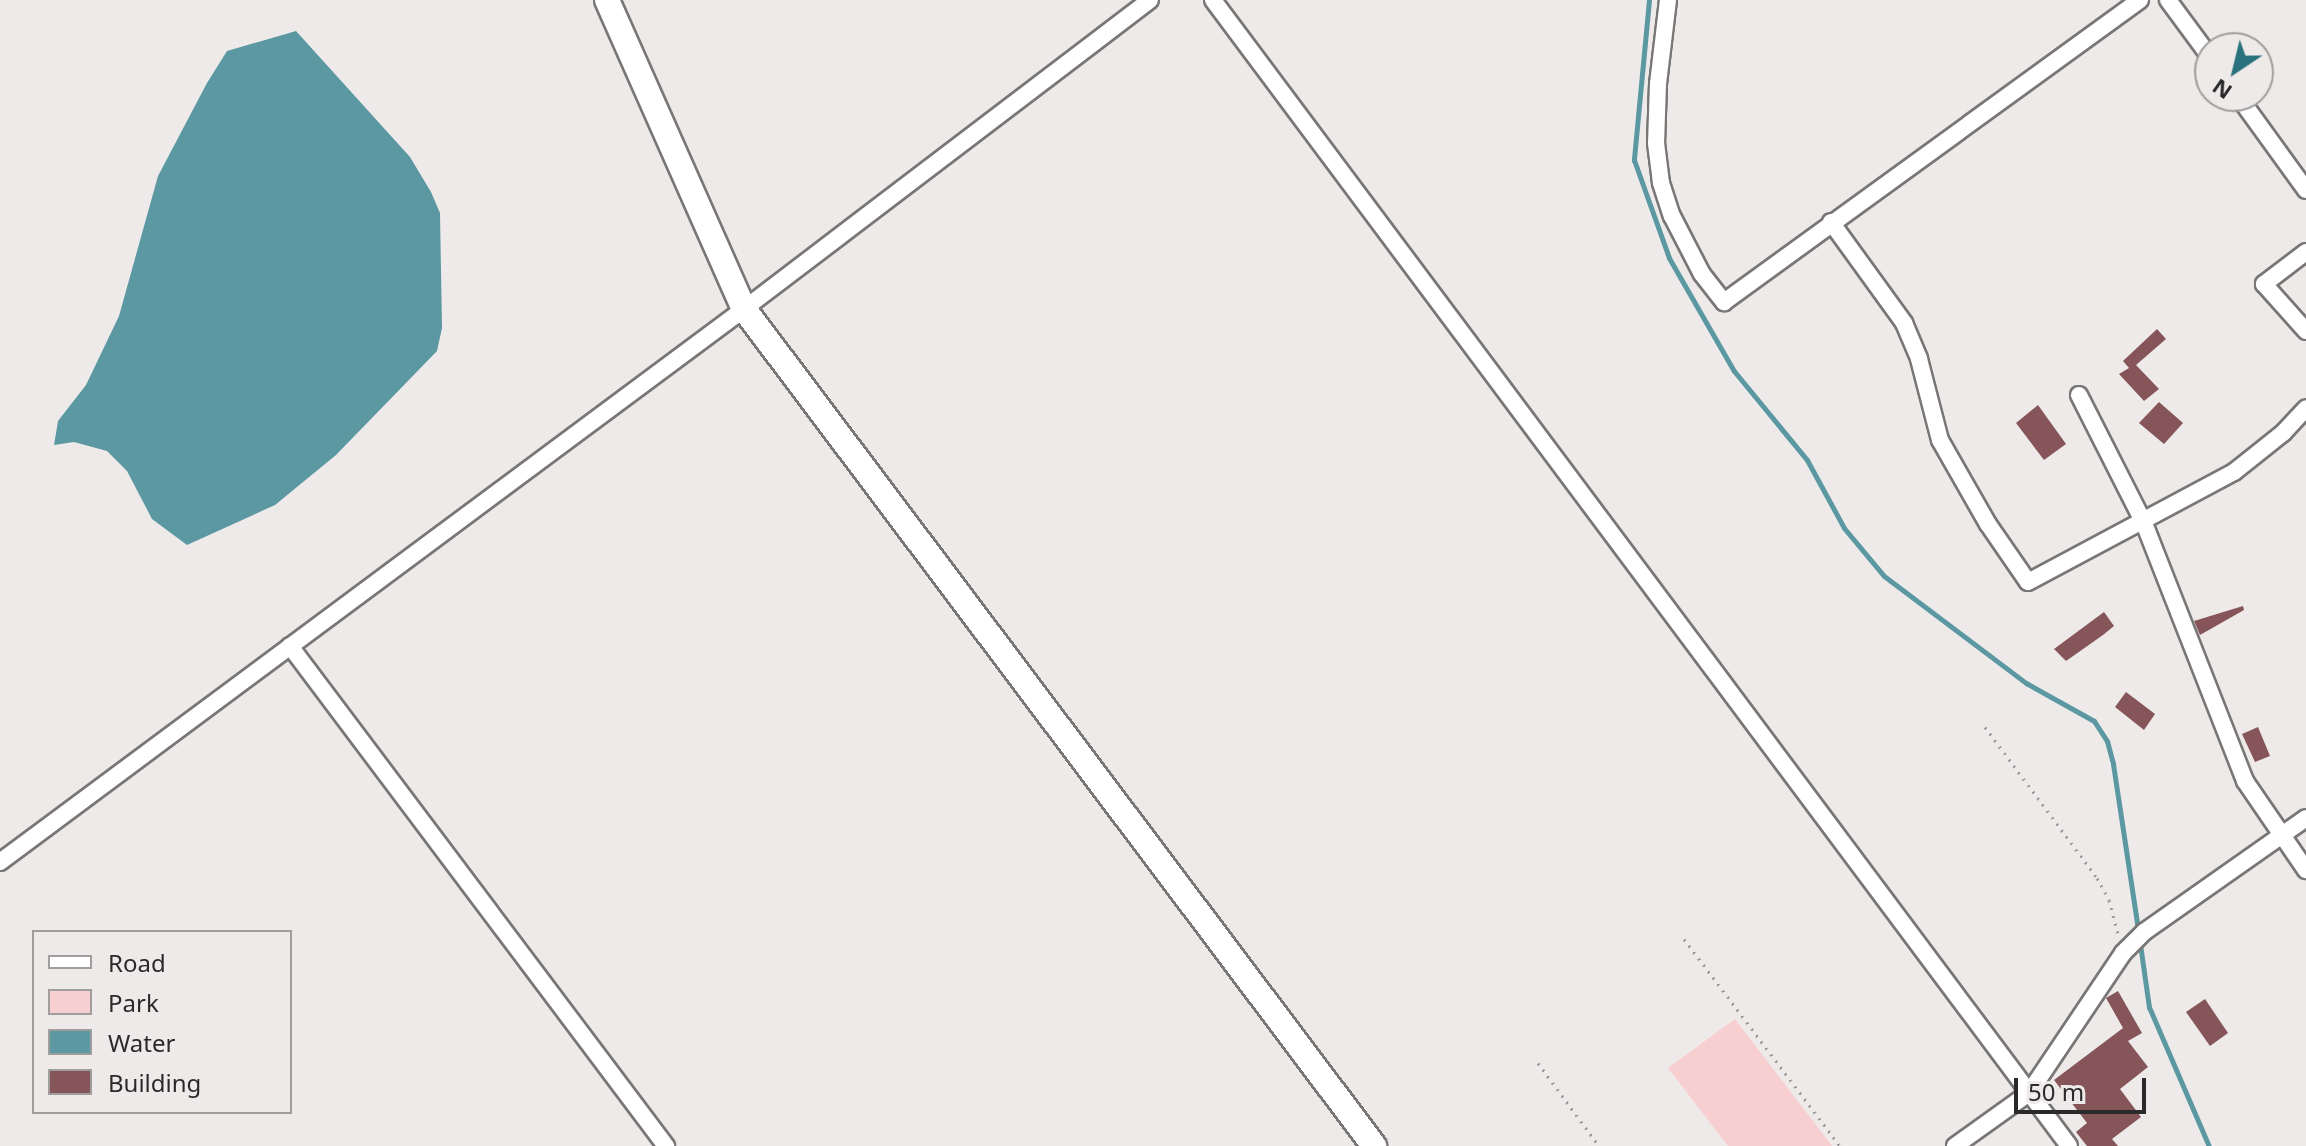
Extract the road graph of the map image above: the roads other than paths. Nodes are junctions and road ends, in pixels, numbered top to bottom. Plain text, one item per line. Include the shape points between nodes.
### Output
1 (607, 0) edge
2 (1150, 0) edge
3 (1213, 0) edge
4 (1668, 0) edge
5 (2140, 0) edge
6 (2168, 0) edge
7 (2194, 35) edge
8 (2250, 112) edge
9 (2306, 190) edge
10 (1831, 222) junction
11 (2306, 252) edge
12 (744, 309) junction
13 (2306, 331) edge
14 (2079, 395) dead end
15 (2306, 408) edge
16 (2144, 523) junction
17 (290, 646) junction
18 (2306, 818) edge
19 (2281, 837) junction
20 (0, 862) edge
21 (2306, 870) edge
22 (2029, 1093) junction
23 (666, 1146) edge
24 (1374, 1146) edge
25 (1955, 1146) edge
26 (2069, 1146) edge

1 - 12 street
2 - 12 street
3 - 22 street
4 - 10 street via 1656,143 1672,216 1702,274 1724,302
5 - 10 street
6 - 7 street
8 - 9 street
10 - 16 street via 1904,323 1940,440 2028,582
11 - 13 street via 2264,284
12 - 17 street
12 - 24 street
14 - 16 street
15 - 16 street via 2234,472
16 - 19 street via 2245,781
17 - 20 street
17 - 23 street
18 - 19 street
19 - 21 street
19 - 22 street via 2126,949
22 - 25 street
22 - 26 street

